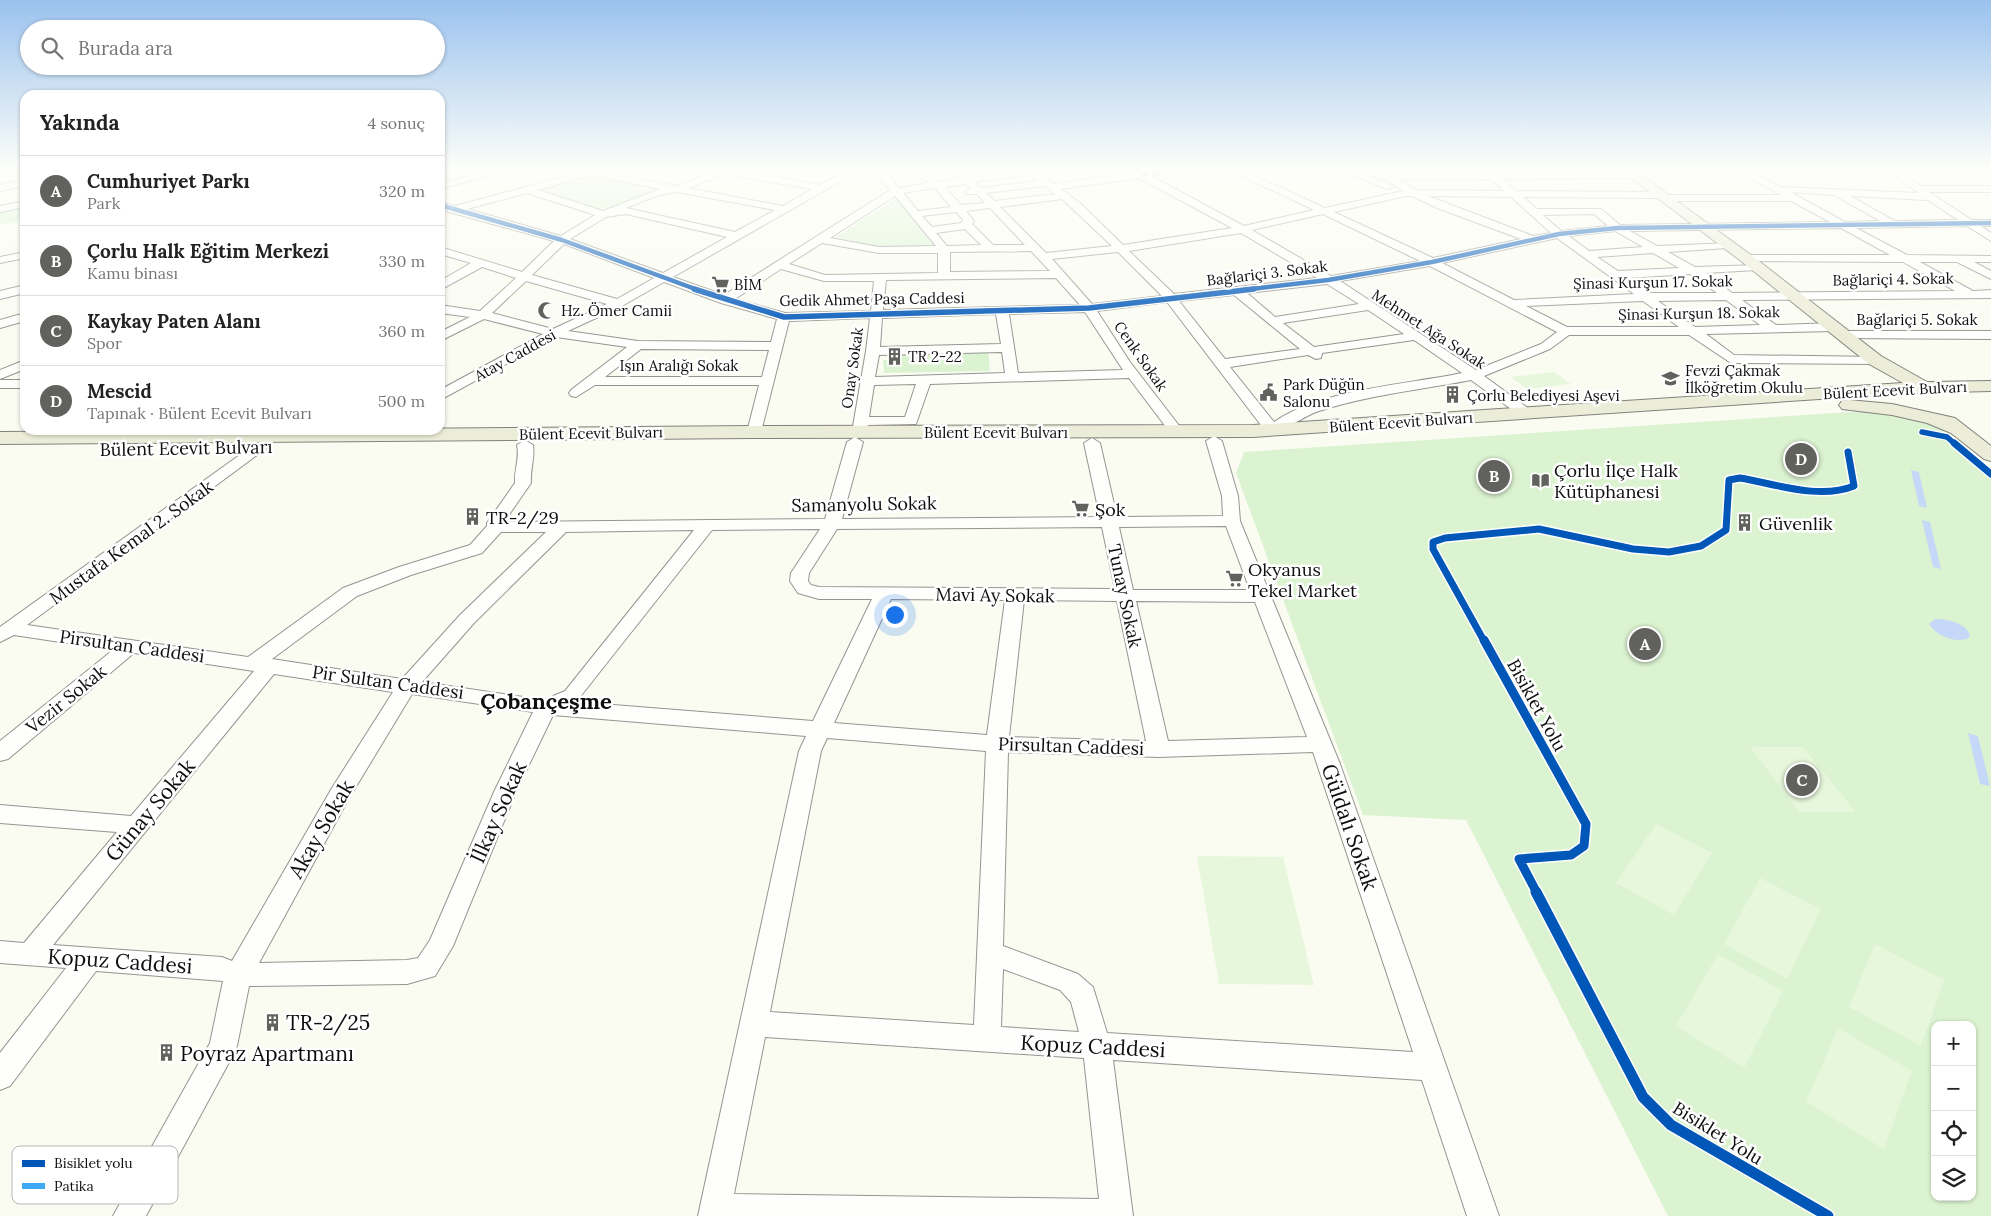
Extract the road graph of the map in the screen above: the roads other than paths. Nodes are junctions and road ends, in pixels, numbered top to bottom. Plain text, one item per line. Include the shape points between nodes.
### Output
1 (511, 226) edge
2 (584, 226) edge
3 (691, 226) edge
4 (755, 226) edge
5 (840, 226) edge
6 (924, 226) edge
7 (963, 226) edge
8 (969, 226) edge
9 (1012, 226) edge
10 (1096, 226) edge
11 (1236, 226) edge
12 (1258, 226) edge
13 (1355, 226) edge
14 (1495, 226) edge
15 (1550, 226) edge
16 (1614, 226) edge
17 (1702, 226) junction
18 (1847, 226) junction
19 (1859, 226) edge
20 (1972, 226) edge
21 (1617, 228) junction
22 (1242, 229) junction
23 (928, 231) junction
24 (1559, 234) junction
25 (737, 236) junction
26 (1991, 238) edge
27 (818, 239) junction
28 (562, 240) junction
29 (1532, 240) junction
30 (1728, 245) junction
31 (1653, 248) junction
32 (944, 249) junction
33 (1120, 249) junction
34 (991, 250) junction
35 (445, 252) edge
36 (1038, 252) junction
37 (1587, 254) junction
38 (20, 256) edge
39 (1907, 258) junction
40 (1957, 258) junction
41 (1991, 259) edge
42 (0, 260) edge
43 (1432, 262) junction
44 (1751, 262) junction
45 (480, 264) junction
46 (779, 265) junction
47 (1693, 270) junction
48 (1059, 274) junction
49 (1616, 275) junction
50 (522, 276) junction
51 (1991, 276) edge
52 (944, 277) junction
53 (662, 278) junction
54 (880, 278) junction
55 (1328, 280) junction
56 (445, 283) edge
57 (1238, 291) junction
58 (20, 293) edge
59 (1971, 294) junction
60 (1991, 294) edge
61 (0, 295) edge
62 (1730, 296) junction
63 (1795, 296) junction
64 (1647, 297) junction
65 (1171, 299) junction
66 (725, 300) junction
67 (618, 303) junction
68 (1513, 303) junction
69 (1369, 306) junction
70 (1991, 307) edge
71 (1089, 308) junction
72 (445, 310) edge
73 (1002, 310) junction
74 (875, 313) junction
75 (484, 315) junction
76 (784, 317) junction
77 (20, 318) edge
78 (1272, 321) junction
79 (0, 324) edge
80 (1772, 328) junction
81 (1565, 331) junction
82 (1694, 331) junction
83 (1838, 331) junction
84 (554, 333) junction
85 (445, 335) edge
86 (1991, 335) edge
87 (1416, 336) junction
88 (638, 345) junction
89 (776, 346) junction
90 (1008, 348) junction
91 (873, 351) junction
92 (1316, 355) junction
93 (1221, 364) junction
94 (20, 366) edge
95 (1883, 366) junction
96 (1132, 374) junction
97 (0, 375) edge
98 (1475, 375) junction
99 (1012, 377) junction
100 (925, 379) junction
101 (591, 381) junction
102 (767, 381) junction
103 (868, 381) junction
104 (0, 384) edge
105 (20, 384) edge
106 (1859, 391) junction
107 (576, 392) dead end
108 (1983, 392) edge
109 (445, 393) edge
110 (1926, 397) junction
111 (1844, 404) junction
112 (1527, 414) junction
113 (859, 431) junction
114 (1253, 431) junction
115 (754, 432) junction
116 (1967, 432) junction
117 (445, 433) edge
118 (1275, 434) junction
119 (40, 435) edge
120 (109, 435) edge
121 (333, 435) edge
122 (1179, 437) junction
123 (0, 438) edge
124 (273, 438) edge
125 (1214, 441) junction
126 (1092, 443) junction
127 (525, 445) junction
128 (1991, 445) edge
129 (0, 450) edge
130 (1991, 455) edge
131 (1232, 521) junction
132 (1110, 523) junction
133 (832, 524) junction
134 (707, 526) junction
135 (496, 527) junction
136 (560, 528) junction
137 (884, 594) junction
138 (1015, 596) junction
139 (1124, 596) junction
140 (1262, 596) junction
141 (3, 634) edge
142 (132, 645) junction
143 (262, 664) junction
144 (408, 685) junction
145 (546, 707) junction
146 (822, 728) junction
147 (996, 744) junction
148 (1321, 744) junction
149 (1159, 749) junction
150 (0, 754) edge
151 (0, 814) edge
152 (137, 825) junction
153 (0, 952) edge
154 (990, 953) junction
155 (30, 954) junction
156 (89, 959) junction
157 (238, 975) junction
158 (754, 1024) junction
159 (988, 1040) junction
160 (1097, 1046) junction
161 (1432, 1067) junction
162 (0, 1076) edge
163 (168, 1146) edge
164 (136, 1204) edge
165 (714, 1213) edge
166 (1117, 1215) edge
167 (129, 1216) edge
168 (1483, 1216) edge

1 - 28 street, Gedik Ahmet Paşa Caddesi
2 - 28 street
3 - 25 street
4 - 25 street, Atay Caddesi
5 - 27 street
6 - 23 street
7 - 23 street
8 - 34 street
9 - 36 street, Cenk Sokak
10 - 33 street
11 - 22 street, Mehmet Ağa Sokak
12 - 22 street
13 - 43 street
14 - 29 street
15 - 24 street
16 - 21 street
17 - 18 street, Bağlariçi 3. Sokak
17 - 21 street, Bağlariçi 3. Sokak
17 - 30 main road
18 - 19 street, Bağlariçi 3. Sokak
18 - 39 street
20 - 26 street
21 - 24 street, Bağlariçi 3. Sokak
21 - 31 street
22 - 33 street
22 - 55 street, Mehmet Ağa Sokak
23 - 32 street
24 - 29 street, Bağlariçi 3. Sokak
24 - 37 street
25 - 53 street, Atay Caddesi
27 - 32 street via 879,250
27 - 46 street
28 - 50 street
28 - 53 street, Gedik Ahmet Paşa Caddesi
29 - 43 street, Bağlariçi 3. Sokak
30 - 31 street
30 - 44 main road
31 - 37 street
31 - 47 street
32 - 34 street
32 - 52 street
33 - 36 street
33 - 65 street
34 - 36 street
35 - 45 street
36 - 48 street, Cenk Sokak
37 - 49 street
38 - 42 street
39 - 40 street
39 - 44 street
39 - 59 street
40 - 41 street
40 - 51 street
43 - 55 street, Bağlariçi 3. Sokak
43 - 68 street
44 - 47 street
44 - 63 main road
45 - 50 street
45 - 56 street
46 - 54 street via 824,278
46 - 66 street
47 - 49 street
47 - 62 street
48 - 52 street
48 - 71 street, Cenk Sokak
49 - 64 street
50 - 67 street
50 - 75 street
52 - 54 street
53 - 66 street, Gedik Ahmet Paşa Caddesi
53 - 67 street, Atay Caddesi
54 - 74 street, Onay Sokak
55 - 57 street, Bağlariçi 3. Sokak
55 - 69 street, Mehmet Ağa Sokak
57 - 65 street, Bağlariçi 3. Sokak
57 - 78 street
58 - 61 street
59 - 60 street, Bağlariçi 4. Sokak
59 - 63 street, Bağlariçi 4. Sokak
59 - 70 street
62 - 63 street, Şinasi Kurşun 17. Sokak
62 - 64 street, Şinasi Kurşun 17. Sokak
62 - 80 street
63 - 83 main road
64 - 68 street, Şinasi Kurşun 17. Sokak
64 - 82 street
65 - 71 street, Gedik Ahmet Paşa Caddesi
65 - 93 street
66 - 76 street, Gedik Ahmet Paşa Caddesi
67 - 84 street, Atay Caddesi
68 - 81 street
69 - 78 street
69 - 87 street, Mehmet Ağa Sokak
71 - 73 street, Gedik Ahmet Paşa Caddesi
71 - 96 street, Cenk Sokak
72 - 75 street
73 - 74 street, Gedik Ahmet Paşa Caddesi
73 - 90 street
74 - 76 street, Gedik Ahmet Paşa Caddesi
74 - 91 street, Onay Sokak
75 - 84 street
75 - 85 street
76 - 89 street
77 - 79 street
78 - 92 street
80 - 82 street, Şinasi Kurşun 18. Sokak
80 - 83 street, Şinasi Kurşun 18. Sokak
81 - 82 street, Şinasi Kurşun 18. Sokak
81 - 98 street via 1559,340
82 - 95 street via 1731,359
83 - 86 street, Bağlariçi 5. Sokak
83 - 95 main road
84 - 88 street
84 - 109 street, Atay Caddesi
87 - 92 street
87 - 98 street, Mehmet Ağa Sokak
88 - 89 street
88 - 101 street
89 - 102 street
90 - 91 street
90 - 99 street
91 - 103 street, Onay Sokak
92 - 93 street
93 - 118 street
94 - 97 street
95 - 106 main road via 1880,384
95 - 108 main road
95 - 110 main road
95 - 110 main road
96 - 99 street
96 - 122 street, Cenk Sokak
98 - 112 street, Mehmet Ağa Sokak
98 - 118 street via 1349,398 1282,421
99 - 100 street
100 - 103 street
100 - 113 street via 911,421
101 - 102 street, Işın Aralığı Sokak
101 - 107 street
102 - 115 street
103 - 113 street, Onay Sokak
104 - 105 street
106 - 110 main road, Bülent Ecevit Bulvarı
106 - 112 main road, Bülent Ecevit Bulvarı
108 - 110 main road, Bülent Ecevit Bulvarı
110 - 111 main road, Bülent Ecevit Bulvarı
110 - 116 main road
110 - 116 main road
111 - 116 main road via 1921,413
111 - 118 main road, Bülent Ecevit Bulvarı
112 - 118 main road, Bülent Ecevit Bulvarı
113 - 115 main road, Bülent Ecevit Bulvarı
113 - 122 main road, Bülent Ecevit Bulvarı
113 - 126 main road, Bülent Ecevit Bulvarı
113 - 127 main road, Bülent Ecevit Bulvarı
113 - 133 street
114 - 118 main road, Bülent Ecevit Bulvarı
114 - 122 main road, Bülent Ecevit Bulvarı
114 - 125 main road
115 - 117 main road, Bülent Ecevit Bulvarı
116 - 128 main road
116 - 130 main road
118 - 125 main road, Bülent Ecevit Bulvarı
119 - 123 main road, Bülent Ecevit Bulvarı
120 - 124 main road, Bülent Ecevit Bulvarı
121 - 124 main road, Bülent Ecevit Bulvarı
122 - 125 main road
122 - 126 main road, Bülent Ecevit Bulvarı
124 - 127 main road, Bülent Ecevit Bulvarı
124 - 129 main road, Bülent Ecevit Bulvarı
124 - 141 street, Mustafa Kemal 2. Sokak
125 - 131 street, Güldalı Sokak via 1230,496
126 - 132 street, Tunay Sokak
127 - 135 street via 527,457 522,473 523,484
131 - 132 street, Samanyolu Sokak
131 - 140 street, Güldalı Sokak
132 - 133 street, Samanyolu Sokak
132 - 139 street, Tunay Sokak
133 - 134 street, Samanyolu Sokak
133 - 137 street, Mavi Ay Sokak via 800,573 799,581 804,589 819,593
134 - 136 street, Samanyolu Sokak
134 - 145 street via 572,696
135 - 136 street, Samanyolu Sokak
135 - 143 street via 476,549 350,592
136 - 144 street, Akay Sokak via 467,619
137 - 138 street, Mavi Ay Sokak
137 - 146 street
138 - 139 street, Mavi Ay Sokak
138 - 147 street
139 - 140 street, Mavi Ay Sokak
139 - 149 street, Tunay Sokak
140 - 148 street, Güldalı Sokak
141 - 142 street, Pirsultan Caddesi
142 - 143 street, Pirsultan Caddesi
142 - 150 street, Vezir Sokak
143 - 144 street, Pir Sultan Caddesi
143 - 152 street, Günay Sokak
144 - 145 street, Pir Sultan Caddesi
144 - 157 street, Akay Sokak via 340,794
145 - 146 street, Pir Sultan Caddesi
145 - 157 street, İlkay Sokak via 505,792 440,946 426,968 407,972
146 - 147 street, Pirsultan Caddesi
146 - 158 street via 810,751
147 - 149 street, Pirsultan Caddesi
147 - 154 street
148 - 149 street, Pirsultan Caddesi
148 - 161 street, Güldalı Sokak
151 - 152 street
152 - 155 street, Günay Sokak
153 - 155 street, Kopuz Caddesi
154 - 159 street
154 - 160 street via 1069,982 1083,996
155 - 156 street, Kopuz Caddesi
156 - 157 street, Kopuz Caddesi via 222,969
156 - 162 street
157 - 163 street, Akay Sokak via 223,1046
158 - 159 street, Kopuz Caddesi
158 - 165 street
159 - 160 street, Kopuz Caddesi
160 - 161 street, Kopuz Caddesi
160 - 166 street
161 - 168 street, Güldalı Sokak
164 - 167 street, Akay Sokak
165 - 166 street

